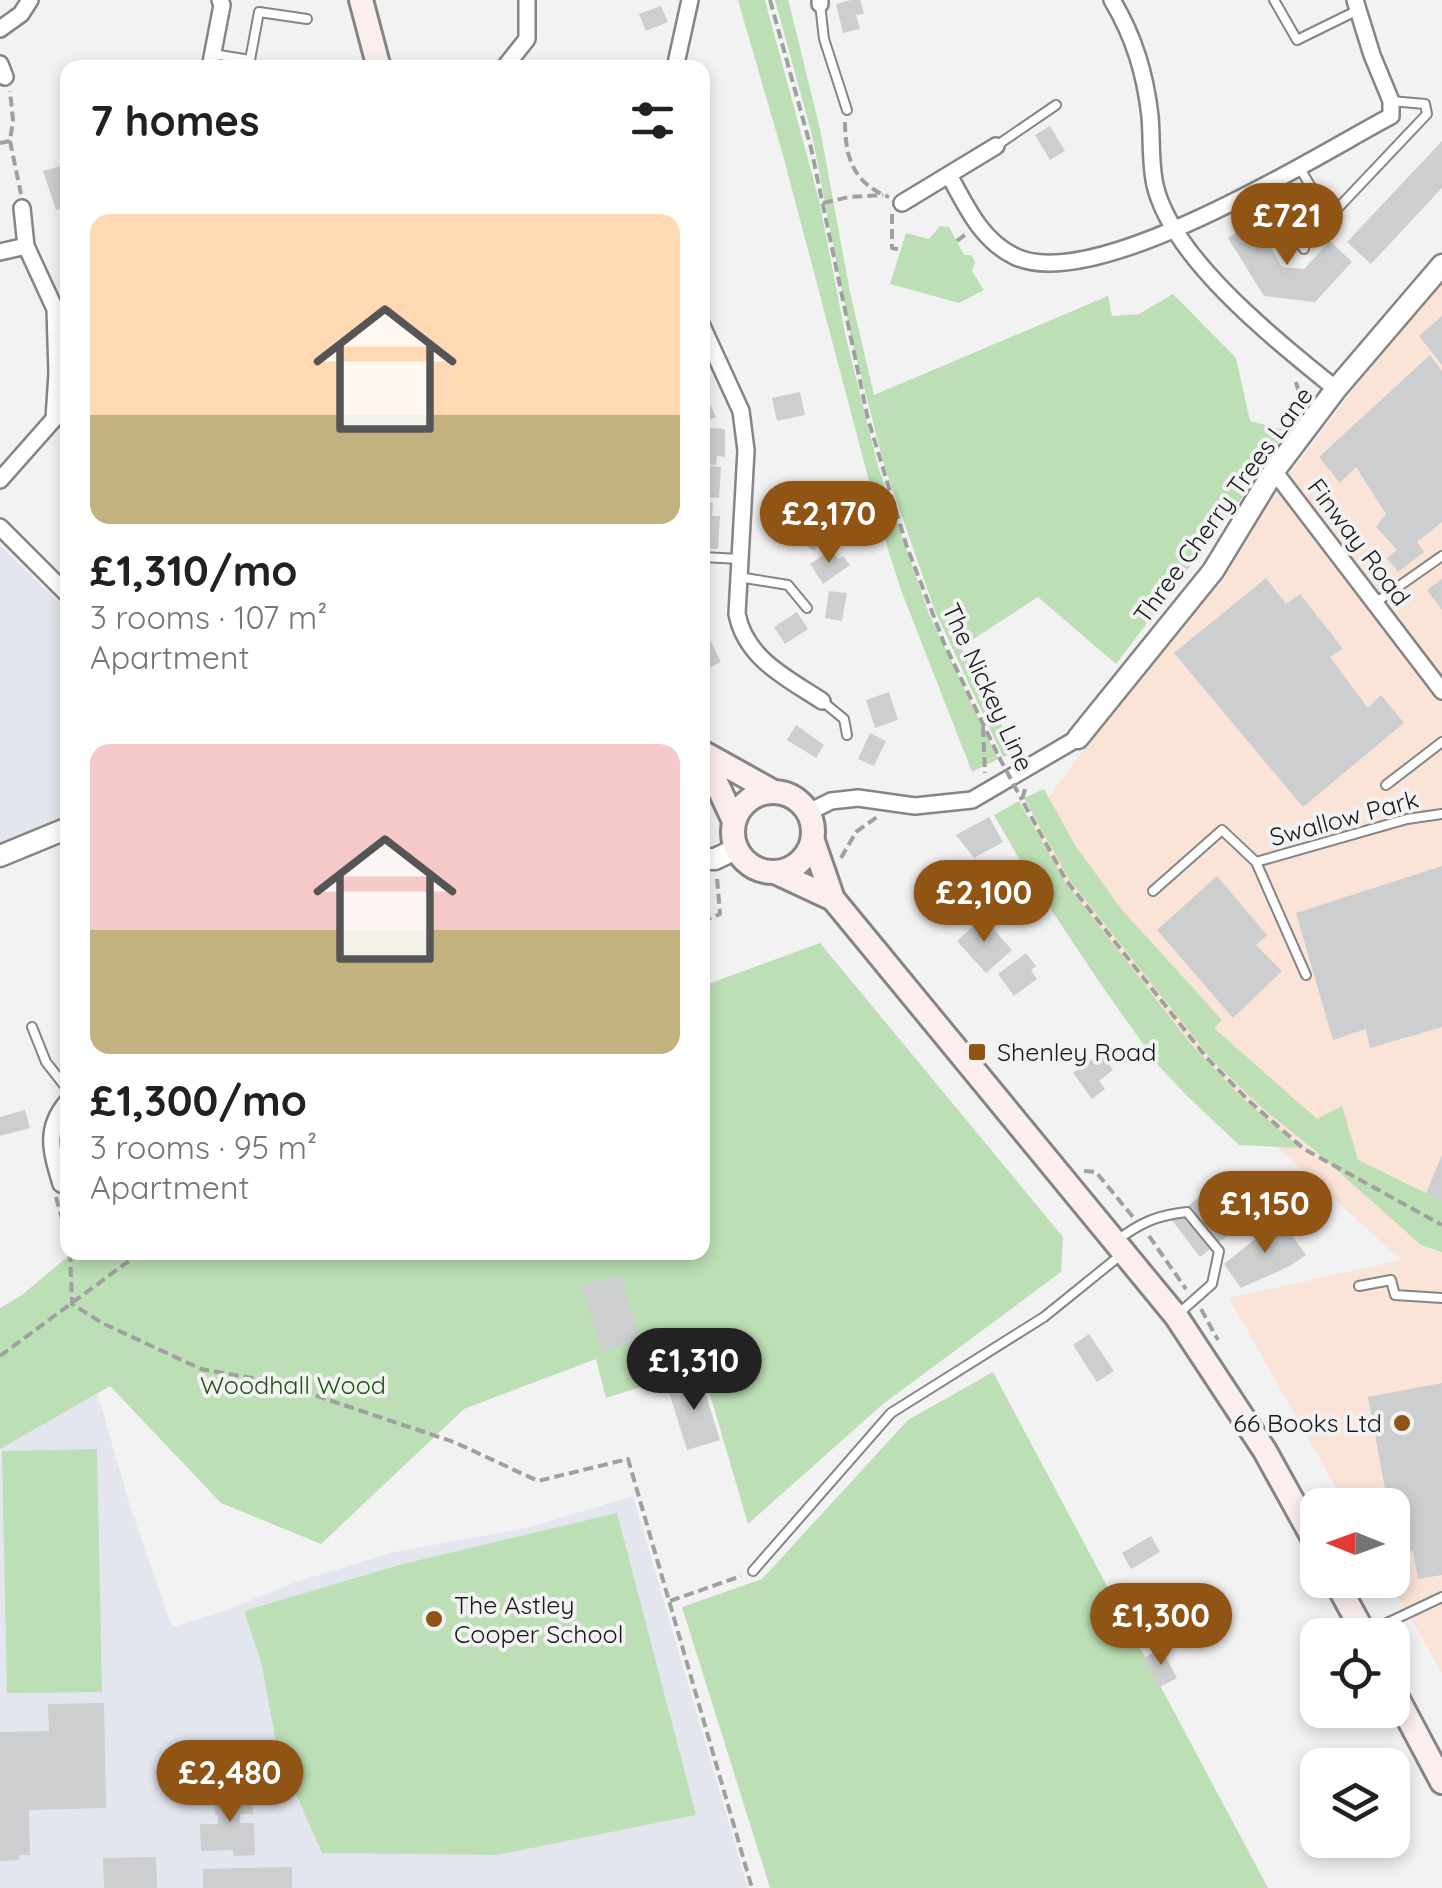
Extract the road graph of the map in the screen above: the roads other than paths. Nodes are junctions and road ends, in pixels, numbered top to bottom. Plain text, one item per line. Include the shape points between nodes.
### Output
1 (30, 0) edge
2 (220, 0) edge
3 (360, 0) edge
4 (528, 0) edge
5 (690, 0) edge
6 (1112, 0) edge
7 (1274, 0) edge
8 (820, 2) edge
9 (1357, 5) edge
10 (307, 20) dead end
11 (0, 29) edge
12 (211, 60) edge
13 (377, 60) edge
14 (510, 60) edge
15 (678, 60) edge
16 (1391, 100) junction
17 (1056, 105) dead end
18 (847, 110) road end
19 (996, 146) joint
20 (1298, 166) junction
21 (948, 175) junction
22 (1263, 184) junction
23 (902, 203) dead end
24 (22, 208) road end
25 (1174, 231) junction
26 (26, 246) junction
27 (1304, 249) dead end
28 (0, 252) edge
29 (1442, 265) edge
30 (710, 352) edge
31 (1336, 390) junction
32 (60, 408) edge
33 (60, 420) edge
34 (1274, 471) junction
35 (0, 480) edge
36 (0, 526) edge
37 (1442, 556) edge
38 (710, 558) edge
39 (740, 560) junction
40 (739, 577) junction
41 (60, 587) edge
42 (1374, 603) junction
43 (807, 608) dead end
44 (802, 688) junction
45 (1442, 691) edge
46 (822, 701) joint
47 (792, 702) dead end
48 (847, 735) dead end
49 (1078, 738) joint
50 (1442, 742) edge
51 (710, 756) edge
52 (710, 769) edge
53 (1386, 785) dead end
54 (772, 791) junction
55 (809, 812) junction
56 (1442, 814) edge
57 (734, 821) junction
58 (60, 831) edge
59 (813, 840) junction
60 (718, 855) edge
61 (0, 856) edge
62 (1256, 862) junction
63 (774, 872) junction
64 (1153, 891) dead end
65 (833, 899) junction
66 (1306, 975) dead end
67 (32, 1026) dead end
68 (60, 1080) edge
69 (60, 1110) edge
70 (60, 1184) road end
71 (1120, 1246) junction
72 (1358, 1286) dead end
73 (1442, 1298) edge
74 (1176, 1316) junction
75 (1300, 1515) edge
76 (754, 1572) road end
77 (1442, 1597) edge
78 (1393, 1618) edge
79 (1410, 1722) edge
80 (1442, 1782) edge

1 - 11 street
2 - 12 street
3 - 13 main road
4 - 14 street via 526,39
5 - 15 street
6 - 25 street via 1139,55 1150,160
7 - 9 lane via 1296,40
8 - 18 lane via 824,39
9 - 16 street
10 - 12 lane via 259,12 250,60
16 - 20 street via 1391,116
16 - 20 lane via 1424,104 1426,114 1339,207 1325,210
17 - 19 lane
19 - 21 street
20 - 22 street
21 - 23 street
21 - 25 street via 986,236 1016,258 1038,264 1087,261
22 - 25 street
22 - 27 lane
24 - 26 street
25 - 31 street via 1198,265
26 - 28 street
26 - 32 street via 54,310
29 - 31 street, Three Cherry Trees Lane
30 - 39 street via 742,411
31 - 34 street, Three Cherry Trees Lane
33 - 35 street
34 - 42 street, Finway Road
34 - 49 street, Three Cherry Trees Lane via 1213,571
36 - 41 street
37 - 42 lane
38 - 39 lane
39 - 40 street
40 - 43 lane via 788,586
40 - 44 street via 741,635 761,660
42 - 45 street, Finway Road
44 - 46 street
44 - 47 street
46 - 48 lane via 844,719
49 - 55 street, Three Cherry Trees Lane via 972,800 915,806 858,798
50 - 53 lane
51 - 54 main road
52 - 57 main road
54 - 55 main road via 793,796
54 - 57 main road via 748,800
55 - 59 main road
56 - 62 lane, Swallow Park
57 - 60 main road
58 - 61 street
59 - 63 main road via 797,865
59 - 65 main road
60 - 63 main road
62 - 64 lane, Swallow Park via 1222,830
62 - 66 lane, Swallow Park
63 - 65 main road
65 - 71 main road
67 - 68 lane
69 - 70 street via 53,1118 52,1153
71 - 74 main road
71 - 74 lane via 1140,1223 1187,1212 1219,1251 1212,1284
71 - 76 lane via 1044,1317 891,1413
72 - 73 lane via 1391,1280 1394,1295
74 - 75 main road
77 - 78 lane
79 - 80 main road

